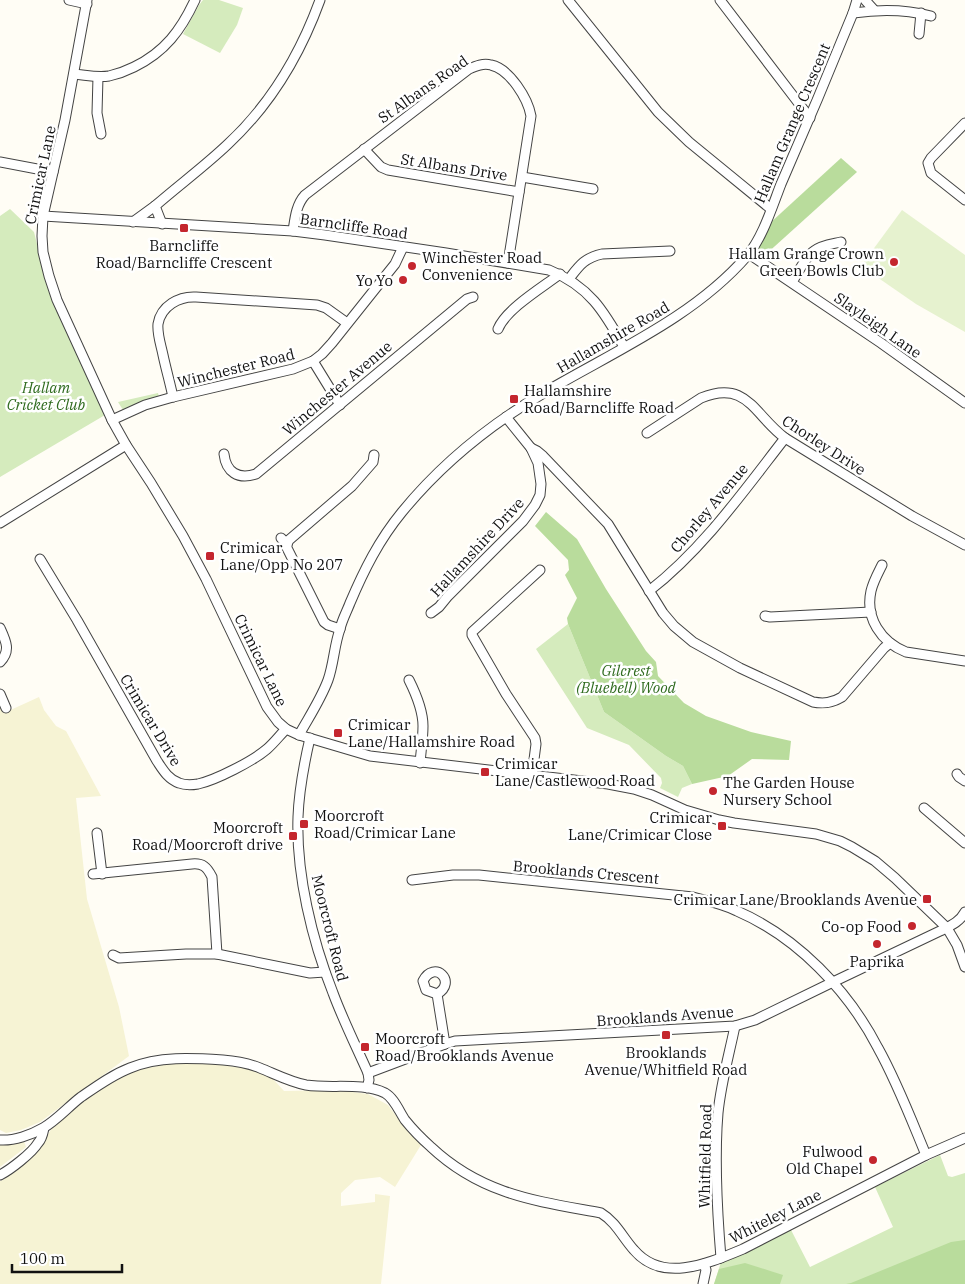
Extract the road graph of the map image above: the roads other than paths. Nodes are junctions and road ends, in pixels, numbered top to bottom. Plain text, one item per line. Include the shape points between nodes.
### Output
1 (69, 0) edge
2 (195, 0) edge
3 (320, 0) edge
4 (568, 0) edge
5 (720, 0) edge
6 (857, 0) edge
7 (865, 0) edge
8 (87, 2) edge
9 (874, 10) junction
10 (853, 13) junction
11 (921, 13) junction
12 (931, 16) dead end
13 (919, 34) dead end
14 (74, 74) junction
15 (98, 77) junction
16 (810, 118) junction
17 (965, 123) edge
18 (101, 134) dead end
19 (364, 149) junction
20 (0, 162) edge
21 (54, 172) junction
22 (522, 177) junction
23 (593, 189) dead end
24 (519, 192) junction
25 (965, 200) edge
26 (155, 206) junction
27 (771, 209) junction
28 (43, 216) junction
29 (133, 222) junction
30 (162, 224) junction
31 (293, 231) junction
32 (657, 242) dead end
33 (841, 242) dead end
34 (403, 247) junction
35 (657, 251) junction
36 (670, 251) dead end
37 (749, 254) junction
38 (508, 263) junction
39 (564, 277) junction
40 (792, 282) junction
41 (473, 297) dead end
42 (347, 323) junction
43 (498, 329) dead end
44 (624, 348) junction
45 (313, 361) junction
46 (173, 397) junction
47 (965, 403) edge
48 (340, 405) junction
49 (506, 417) junction
50 (112, 420) junction
51 (647, 433) dead end
52 (785, 438) junction
53 (126, 445) junction
54 (531, 448) junction
55 (224, 454) dead end
56 (374, 455) dead end
57 (549, 462) junction
58 (538, 463) junction
59 (0, 523) edge
60 (965, 545) edge
61 (40, 559) dead end
62 (882, 565) dead end
63 (540, 570) dead end
64 (649, 591) junction
65 (871, 612) junction
66 (431, 613) dead end
67 (765, 616) dead end
68 (0, 628) edge
69 (340, 629) junction
70 (890, 643) junction
71 (965, 661) edge
72 (0, 662) edge
73 (409, 680) dead end
74 (0, 694) edge
75 (6, 708) dead end
76 (286, 729) junction
77 (299, 735) junction
78 (310, 738) junction
79 (420, 763) junction
80 (957, 774) dead end
81 (532, 775) junction
82 (965, 781) edge
83 (924, 808) dead end
84 (98, 833) dead end
85 (965, 843) edge
86 (412, 880) dead end
87 (965, 912) edge
88 (947, 928) junction
89 (216, 954) junction
90 (113, 955) dead end
91 (965, 967) edge
92 (325, 972) junction
93 (833, 982) junction
94 (437, 994) dead end
95 (735, 1026) junction
96 (445, 1044) junction
97 (368, 1073) junction
98 (367, 1088) junction
99 (44, 1128) junction
100 (965, 1138) edge
101 (0, 1140) edge
102 (926, 1155) junction
103 (0, 1175) edge
104 (721, 1258) junction
105 (704, 1264) junction
106 (703, 1284) edge

1 - 8 street
2 - 15 street via 176,34 154,56 121,73
3 - 26 street via 299,50 259,110 229,143
4 - 27 street via 658,112 689,142
5 - 16 street
6 - 10 street, Hallam Grange Crescent
7 - 9 street
8 - 14 street, Crimicar Lane
9 - 10 street
9 - 11 street
10 - 16 street, Hallam Grange Crescent
11 - 12 street
11 - 13 street
14 - 15 street
14 - 21 street, Crimicar Lane
15 - 18 street via 97,113
16 - 27 street, Hallam Grange Crescent
17 - 25 street via 928,163 931,172
19 - 22 street, St Albans Road via 468,69 492,65 518,86 530,109
19 - 24 street, St Albans Drive via 388,170
19 - 31 street, St Albans Road via 300,200
20 - 21 street
21 - 28 street, Crimicar Lane
22 - 23 street
22 - 24 street, St Albans Road
24 - 38 street, St Albans Road
26 - 29 street
26 - 30 street
27 - 37 street, Hallam Grange Crescent
28 - 29 street, Barncliffe Road
28 - 50 street, Crimicar Lane via 43,252 57,300
29 - 30 street, Barncliffe Road
30 - 31 street, Barncliffe Road
31 - 34 street, Barncliffe Road
32 - 35 street
33 - 40 street via 810,254
34 - 38 street, Barncliffe Road
34 - 42 street, Winchester Road via 395,264
35 - 36 street
35 - 39 street via 593,256
37 - 40 street, Slayleigh Lane
37 - 44 street, Hallamshire Road via 725,279 688,308
38 - 39 street, Barncliffe Road via 549,270
39 - 43 street via 527,298
39 - 44 street, Barncliffe Road via 601,308
40 - 47 street, Slayleigh Lane
41 - 48 street, Winchester Avenue via 445,316
42 - 45 street, Winchester Road
42 - 46 street via 317,305 182,298 164,310 158,322
44 - 49 street, Hallamshire Road
45 - 46 street, Winchester Road via 294,369
45 - 48 street
46 - 50 street, Winchester Road
48 - 55 street, Winchester Avenue via 256,474 243,477 230,471
49 - 54 street, Hallamshire Drive
49 - 69 street, Hallamshire Road via 448,463 401,513 364,570
50 - 53 street, Crimicar Lane
51 - 52 street, Chorley Drive via 701,398 726,393 747,400
52 - 60 street, Chorley Drive
52 - 64 street, Chorley Avenue via 700,545
53 - 59 street
53 - 76 street, Crimicar Lane via 183,536 267,707
54 - 57 street
54 - 58 street, Hallamshire Drive
56 - 69 street via 373,462 352,486 284,541 324,622
57 - 58 street
57 - 64 street via 608,524
58 - 66 street, Hallamshire Drive via 541,484 535,505
61 - 76 street, Crimicar Drive via 170,779 188,785 213,778 254,759
62 - 65 street via 871,592
63 - 81 street via 472,632 534,738
64 - 70 street via 674,626 693,642 740,668 821,704 842,697
65 - 67 street
65 - 70 street via 876,628
68 - 72 street via 7,648
69 - 77 street, Hallamshire Road via 328,681
70 - 71 street via 906,652
73 - 79 street via 423,726
74 - 75 street
76 - 77 street, Crimicar Lane
77 - 78 street, Crimicar Lane
78 - 79 street, Crimicar Lane via 370,756
78 - 92 street, Moorcroft Road via 300,792 298,841 307,905
79 - 81 street, Crimicar Lane
80 - 82 street
81 - 88 street, Crimicar Lane via 634,789 719,820 816,834 840,841 875,861
83 - 85 street
84 - 89 street via 98,874 199,864 208,870 212,877
86 - 93 street, Brooklands Crescent via 478,875 693,896 718,903 757,921 797,948
87 - 88 street, Brooklands Avenue
88 - 91 street, Crimicar Lane
88 - 93 street, Brooklands Avenue
89 - 90 street via 119,958
89 - 92 street via 310,973
92 - 97 street, Moorcroft Road
93 - 95 street, Brooklands Avenue via 755,1020
93 - 102 street, Brooklands Crescent via 879,1049
94 - 96 street
95 - 96 street, Brooklands Avenue
95 - 104 street, Whitfield Road via 718,1112 716,1178
96 - 97 street, Brooklands Avenue
97 - 98 street, Moorcroft Road
98 - 99 street via 304,1085 242,1062 161,1060 129,1068 111,1077
98 - 105 street, Whiteley Lane via 387,1094 434,1150 489,1186 548,1204 601,1213 609,1218 638,1255 659,1268 671,1270
99 - 101 street via 9,1141
99 - 103 street via 38,1145
100 - 102 street, Whiteley Lane
102 - 104 street, Whiteley Lane
104 - 105 street, Whiteley Lane
105 - 106 street

